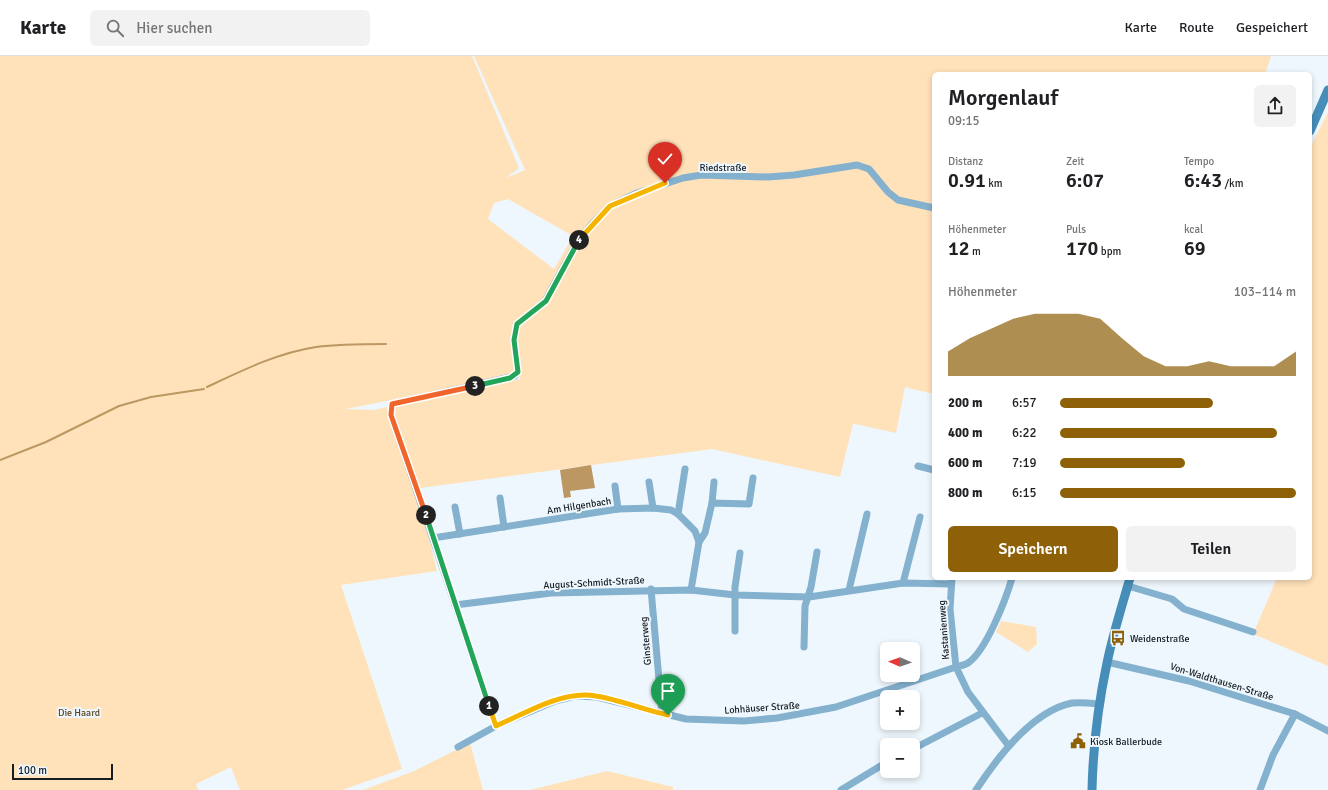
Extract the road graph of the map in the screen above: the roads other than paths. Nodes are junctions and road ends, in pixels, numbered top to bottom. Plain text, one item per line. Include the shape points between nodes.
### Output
1 (1328, 90) edge
2 (1312, 126) edge
3 (932, 208) edge
4 (918, 466) dead end
5 (685, 469) dead end
6 (932, 470) edge
7 (753, 478) dead end
8 (649, 482) dead end
9 (714, 482) dead end
10 (615, 486) dead end
11 (500, 498) dead end
12 (712, 503) junction
13 (455, 507) dead end
14 (618, 508) junction
15 (653, 508) junction
16 (678, 514) junction
17 (867, 514) dead end
18 (920, 517) dead end
19 (504, 527) junction
20 (460, 534) junction
21 (433, 538) junction
22 (699, 542) junction
23 (817, 552) dead end
24 (740, 553) dead end
25 (1011, 580) edge
26 (952, 581) edge
27 (1129, 582) edge
28 (903, 583) junction
29 (651, 589) junction
30 (691, 590) junction
31 (849, 590) junction
32 (735, 595) junction
33 (809, 597) junction
34 (455, 605) junction
35 (735, 631) dead end
36 (1253, 632) dead end
37 (804, 647) dead end
38 (1107, 662) junction
39 (956, 667) junction
40 (1099, 704) junction
41 (982, 713) junction
42 (662, 714) junction
43 (1295, 714) junction
44 (496, 726) junction
45 (1328, 731) edge
46 (1008, 744) junction
47 (920, 745) edge
48 (458, 747) dead end
49 (880, 766) edge
50 (841, 790) edge
51 (976, 790) edge
52 (1092, 790) edge
53 (1260, 790) edge

1 - 2 street
3 - 21 street, Riedstraße via 898,200 888,192 870,169 857,165 768,177 701,175 665,183 610,206 600,214 576,244 546,301 517,324 514,340 518,372 515,376 392,404 391,415
4 - 6 street
5 - 16 street
7 - 12 street via 749,504
8 - 15 street
9 - 12 street
10 - 14 street, Am Hilgenbach
11 - 19 street
12 - 22 street via 705,533
13 - 20 street
14 - 15 street, Am Hilgenbach
14 - 19 street, Am Hilgenbach
15 - 16 street, Am Hilgenbach via 671,510
16 - 22 street, Am Hilgenbach via 695,531
17 - 31 street
18 - 28 street
19 - 20 street, Am Hilgenbach
20 - 21 street, Am Hilgenbach
21 - 34 street
22 - 30 street
23 - 33 street
24 - 32 street
25 - 39 street, Kastanienweg via 1004,602 983,644 968,663
26 - 28 street, August-Schmidt-Straße
26 - 39 street, Kastanienweg via 950,609
27 - 36 street via 1172,599 1184,609
27 - 38 street
28 - 31 street, August-Schmidt-Straße
29 - 30 street, August-Schmidt-Straße
29 - 34 street, August-Schmidt-Straße via 551,593
29 - 42 street, Ginsterweg
30 - 32 street, August-Schmidt-Straße
31 - 33 street, August-Schmidt-Straße
32 - 33 street, August-Schmidt-Straße
32 - 35 street
33 - 37 street via 805,606
34 - 44 street
38 - 40 street
38 - 43 street, Von-Waldthausen-Straße via 1190,681
39 - 41 street
39 - 42 street, Lohhäuser Straße via 836,707 788,717 744,721 686,719
40 - 46 street via 1078,702 1063,706 1045,716
40 - 52 street
41 - 46 street
41 - 47 street
42 - 44 street, Lohhäuser Straße via 597,697 575,696 555,701
43 - 45 street, Von-Waldthausen-Straße
43 - 53 street via 1273,755
44 - 48 street, Lohhäuser Straße
46 - 51 street
49 - 50 street

